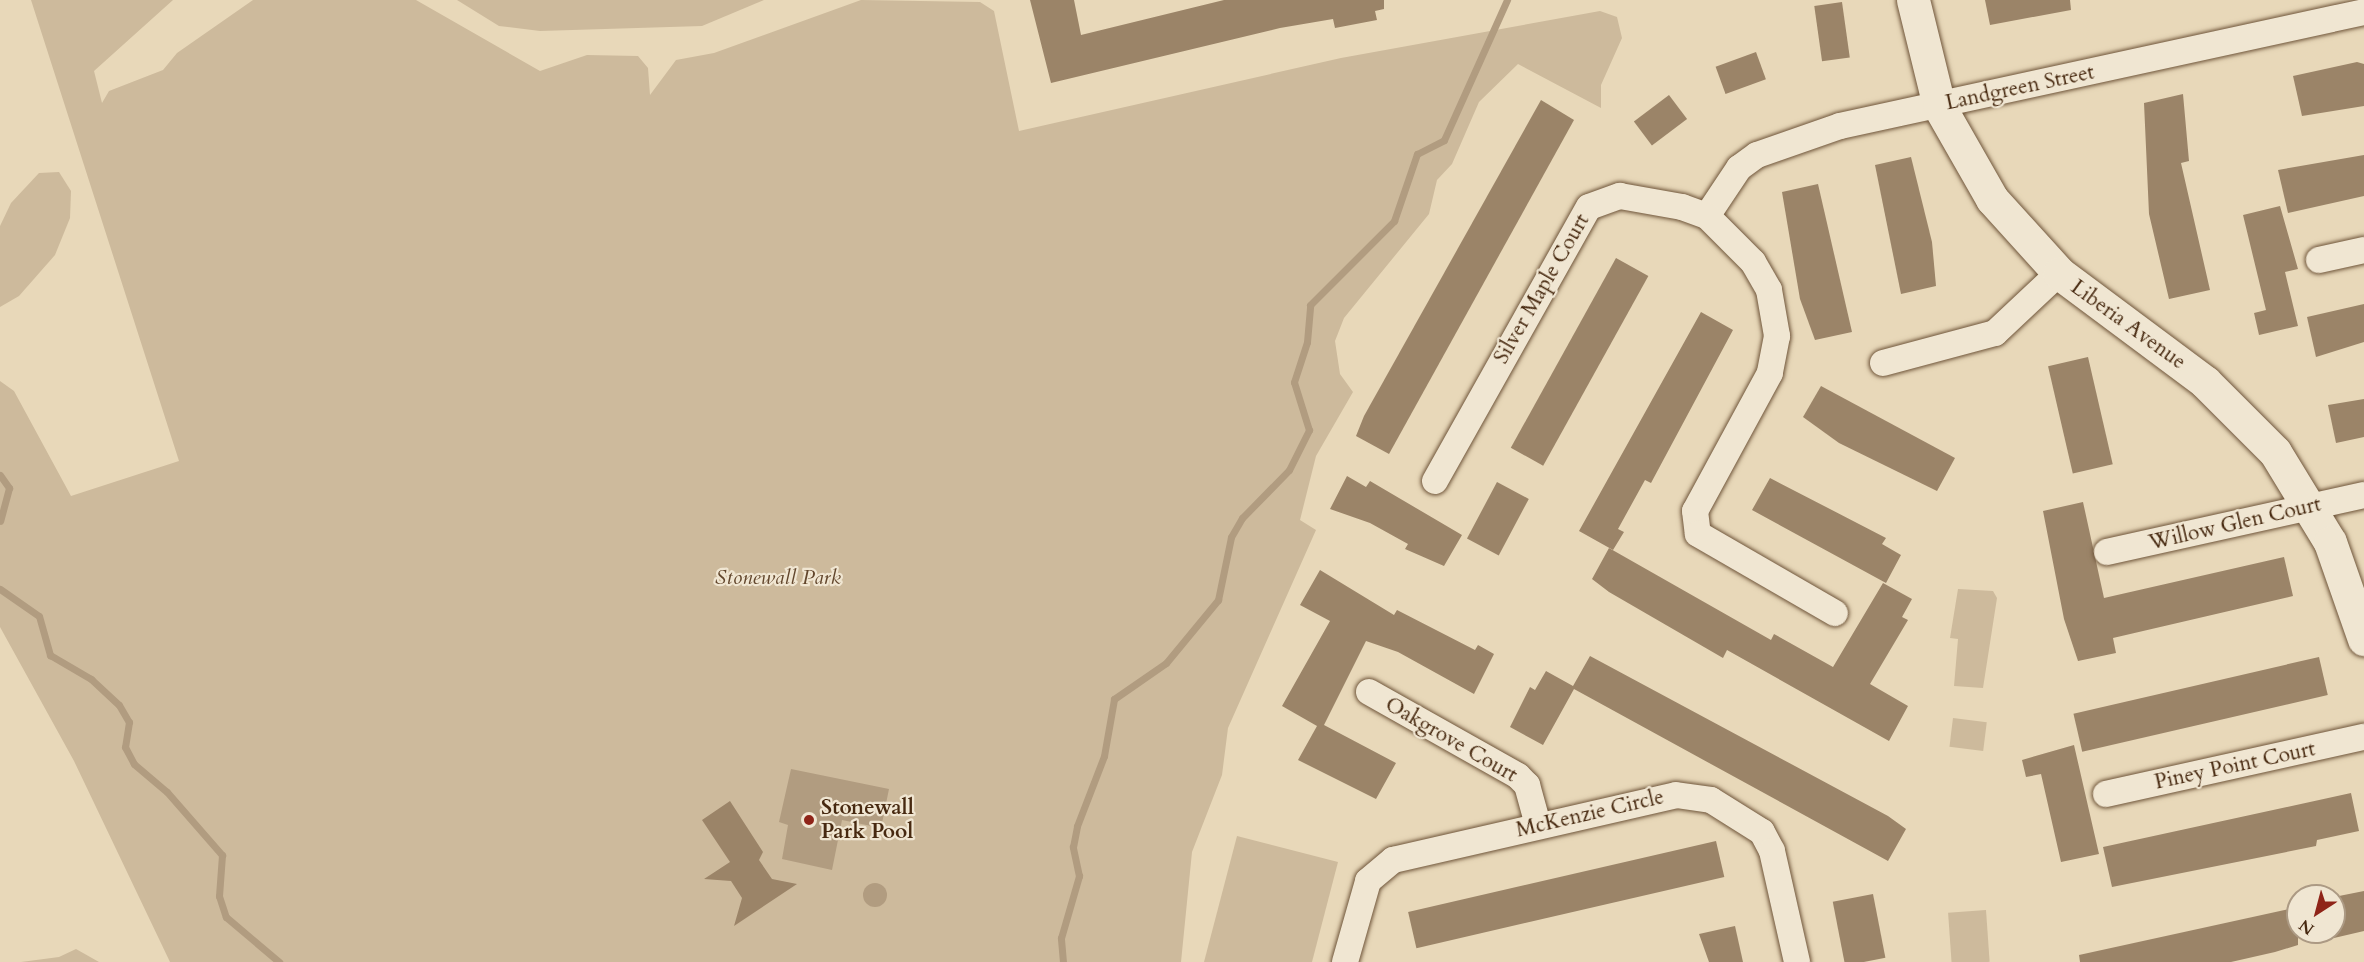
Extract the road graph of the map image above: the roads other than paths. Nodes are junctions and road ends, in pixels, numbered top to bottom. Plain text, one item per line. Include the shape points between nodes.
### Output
1 (1913, 0) edge
2 (2364, 12) edge
3 (1939, 106) junction
4 (1707, 216) junction
5 (2364, 250) edge
6 (2319, 260) dead end
7 (2059, 273) junction
8 (1883, 363) dead end
9 (1435, 481) dead end
10 (2364, 495) edge
11 (2311, 507) junction
12 (2107, 552) dead end
13 (1835, 613) dead end
14 (2364, 639) edge
15 (1369, 693) dead end
16 (2364, 737) edge
17 (2106, 794) dead end
18 (1538, 825) junction
19 (1345, 962) edge
20 (1797, 962) edge

1 - 3 main road, Liberia Avenue
2 - 3 street, Landgreen Street
3 - 4 street, Landgreen Street via 1840,126 1757,155 1739,168
3 - 7 main road, Liberia Avenue via 1992,199
4 - 9 street, Silver Maple Court via 1620,196 1589,207
4 - 13 street via 1753,262 1768,290 1777,343 1770,373 1702,495 1694,524 1709,545
5 - 6 street
7 - 8 street via 1995,333
7 - 11 main road, Liberia Avenue via 2245,418
10 - 11 street, Willow Glen Court
11 - 12 street, Willow Glen Court
11 - 14 main road, Liberia Avenue via 2338,561
15 - 18 street, Oakgrove Court via 1518,776 1527,785
16 - 17 street, Piney Point Court
18 - 19 street, McKenzie Circle via 1408,855 1381,868 1362,897
18 - 20 street, McKenzie Circle via 1676,795 1727,808 1762,832 1772,851

